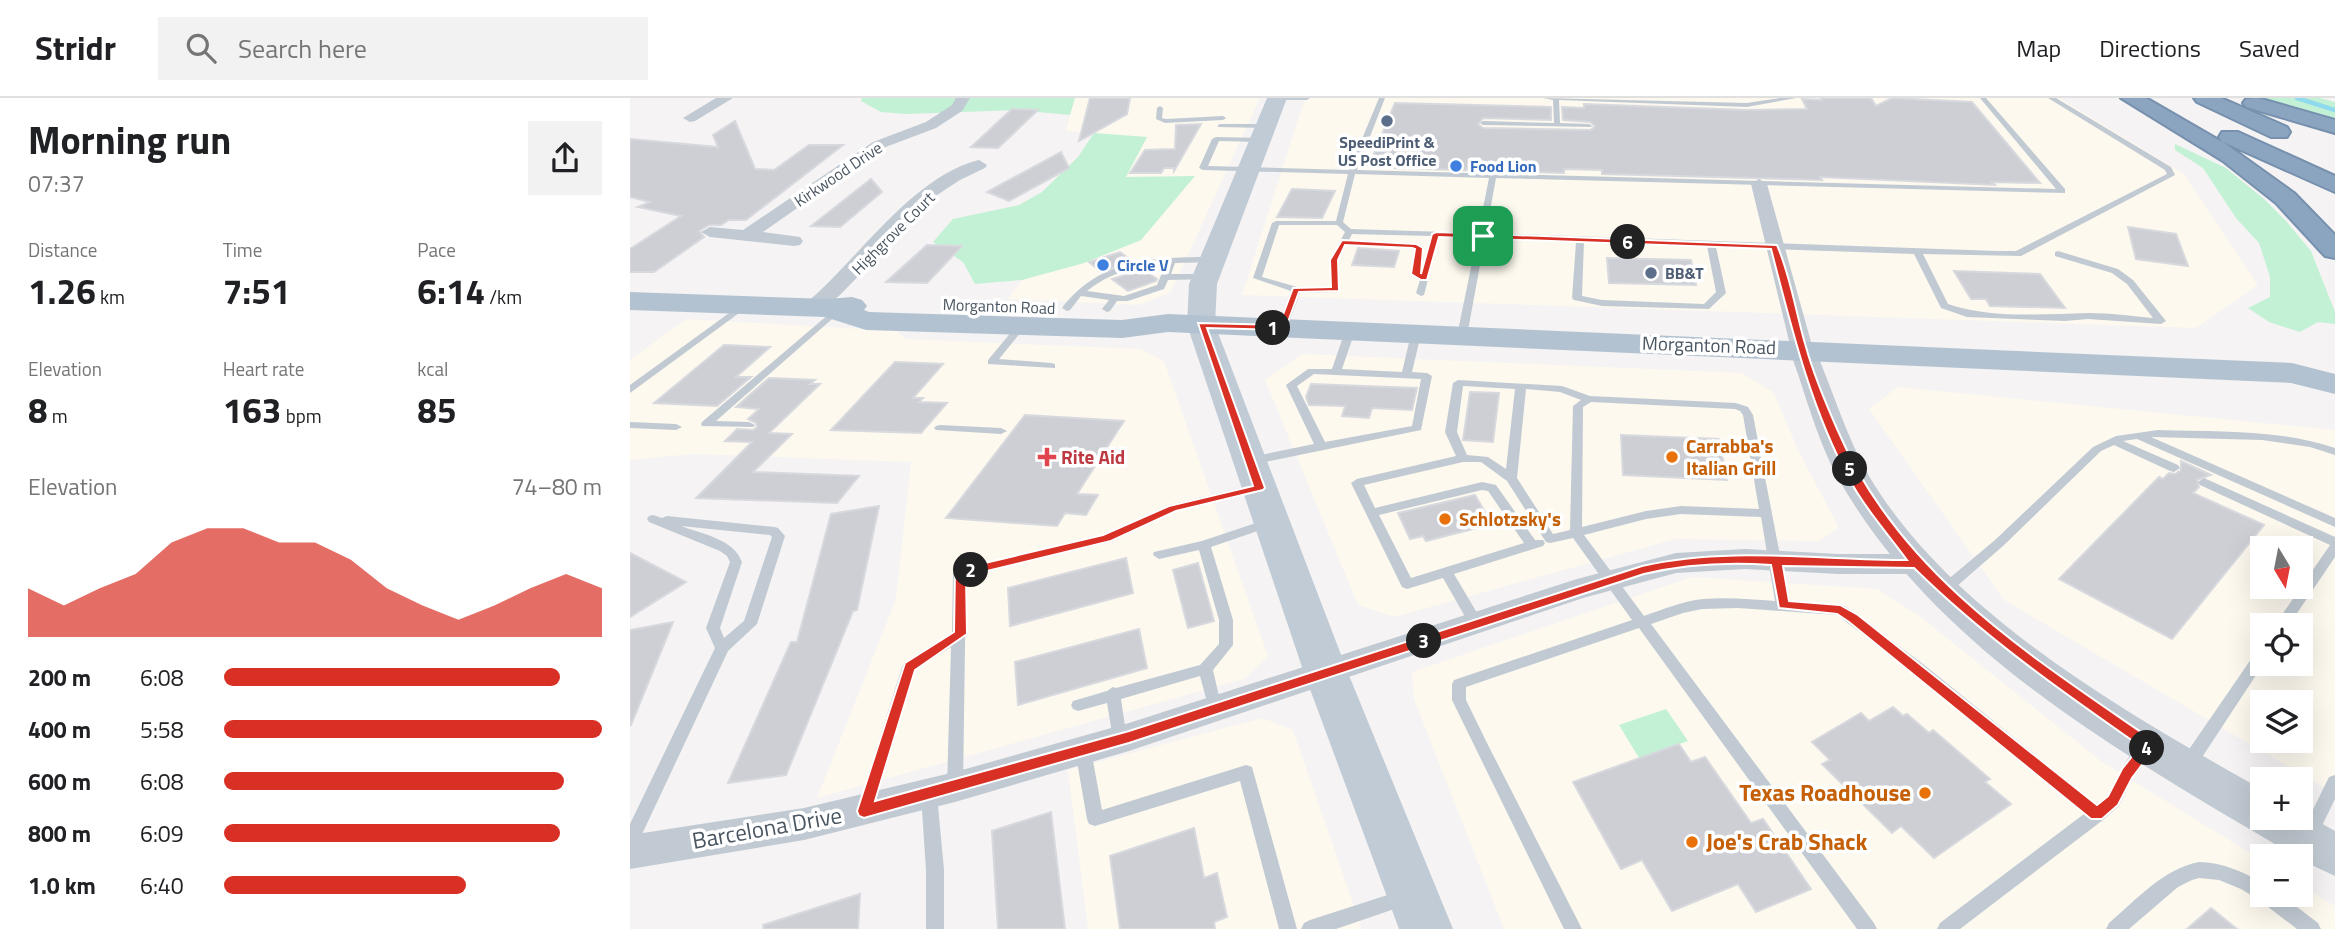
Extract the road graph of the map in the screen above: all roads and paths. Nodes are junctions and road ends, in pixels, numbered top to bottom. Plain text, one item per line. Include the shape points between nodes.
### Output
1 (726, 98) edge
2 (963, 98) edge
3 (1277, 98) edge
4 (1307, 98) edge
5 (1382, 98) edge
6 (1546, 98) edge
7 (1793, 98) edge
8 (1983, 98) edge
9 (2051, 98) edge
10 (2131, 98) edge
11 (2149, 98) edge
12 (2204, 98) edge
13 (2239, 98) edge
14 (1556, 100) junction
15 (1160, 108) dead end
16 (690, 118) dead end
17 (1223, 118) dead end
18 (1483, 123) dead end
19 (1557, 125) junction
20 (1220, 126) dead end
21 (1589, 126) dead end
22 (2335, 127) edge
23 (1264, 133) junction
24 (2298, 140) dead end
25 (979, 166) dead end
26 (1250, 169) junction
27 (1353, 172) junction
28 (1493, 176) junction
29 (1759, 184) junction
30 (2335, 185) edge
31 (1339, 223) junction
32 (1349, 231) junction
33 (709, 232) dead end
34 (749, 234) junction
35 (1436, 234) junction
36 (1483, 236) junction
37 (1580, 240) junction
38 (794, 241) dead end
39 (1342, 242) junction
40 (1711, 245) junction
41 (1775, 247) junction
42 (2335, 250) edge
43 (1918, 251) junction
44 (2058, 254) dead end
45 (1172, 260) junction
46 (1209, 269) junction
47 (1165, 277) junction
48 (1424, 279) junction
49 (1296, 290) junction
50 (1421, 293) dead end
51 (630, 301) edge
52 (1073, 301) junction
53 (1111, 303) junction
54 (743, 306) junction
55 (825, 309) junction
56 (1168, 323) junction
57 (1201, 325) junction
58 (1021, 326) junction
59 (1282, 328) junction
60 (1350, 331) junction
61 (1416, 334) junction
62 (1462, 336) junction
63 (1802, 349) junction
64 (2335, 359) edge
65 (1051, 366) dead end
66 (1336, 372) junction
67 (2292, 373) junction
68 (1406, 375) junction
69 (2335, 384) edge
70 (1521, 386) junction
71 (630, 390) edge
72 (1589, 399) junction
73 (630, 425) edge
74 (749, 425) dead end
75 (676, 427) dead end
76 (940, 428) dead end
77 (1001, 431) dead end
78 (2137, 435) junction
79 (2113, 441) junction
80 (1321, 446) junction
81 (2335, 452) edge
82 (1463, 458) junction
83 (2174, 468) dead end
84 (1255, 474) junction
85 (1511, 478) junction
86 (2204, 482) dead end
87 (1371, 513) junction
88 (1766, 513) junction
89 (1272, 522) junction
90 (2335, 523) edge
91 (1576, 533) junction
92 (1550, 540) junction
93 (1204, 545) junction
94 (1532, 545) junction
95 (2335, 545) edge
96 (1159, 555) dead end
97 (1776, 562) junction
98 (1917, 564) junction
99 (1446, 572) junction
100 (1609, 580) junction
101 (1944, 590) junction
102 (1783, 605) junction
103 (2290, 613) edge
104 (1642, 622) junction
105 (1476, 623) junction
106 (960, 634) junction
107 (722, 648) junction
108 (1205, 669) junction
109 (2250, 672) edge
110 (1326, 673) junction
111 (1113, 693) junction
112 (1078, 705) dead end
113 (1215, 709) junction
114 (1119, 740) junction
115 (2149, 745) junction
116 (1083, 750) junction
117 (2185, 768) junction
118 (2335, 782) edge
119 (942, 791) junction
120 (2250, 806) edge
121 (864, 811) junction
122 (2097, 815) junction
123 (2292, 830) edge
124 (630, 842) edge
125 (2321, 847) edge
126 (630, 852) edge
127 (2250, 885) edge
128 (2282, 907) edge
129 (1420, 912) edge
130 (934, 929) edge
131 (1288, 929) edge
132 (1310, 929) edge
133 (1573, 929) edge
134 (1868, 929) edge
135 (1946, 929) edge
136 (2115, 929) edge
137 (2312, 929) edge

1 - 16 street
2 - 34 street, Kirkwood Drive via 957,108 931,125 878,145
3 - 4 lane
3 - 23 main road
5 - 27 lane
6 - 14 lane
7 - 14 lane via 1747,105
8 - 29 lane via 2062,191
9 - 43 lane via 2171,175 2018,254
10 - 42 highway via 2231,156 2285,198
11 - 30 highway
12 - 24 highway
13 - 22 highway
14 - 19 lane
15 - 17 lane via 1159,119 1165,121
18 - 19 lane
19 - 21 lane
20 - 23 lane
23 - 26 main road
23 - 26 lane via 1216,139 1203,168
25 - 55 street, Highgrove Court via 947,180 884,236 835,291
26 - 27 lane
26 - 46 main road
27 - 28 lane
27 - 31 lane
28 - 29 lane
28 - 36 lane
29 - 41 street
31 - 32 lane
31 - 49 lane via 1276,223 1257,278
32 - 35 lane
32 - 39 lane
33 - 34 street
34 - 38 street
35 - 36 lane
35 - 48 lane
36 - 37 lane
36 - 62 lane
37 - 40 lane
37 - 40 lane via 1577,298 1615,304 1706,307 1721,293
39 - 48 lane via 1419,248 1415,274
39 - 49 lane via 1334,260 1336,290
40 - 41 lane
41 - 43 lane
41 - 63 street
43 - 44 lane via 1944,306 1967,314 2161,321 2130,282 2115,271
45 - 46 lane
45 - 47 lane
45 - 52 lane via 1150,261 1093,280
46 - 47 lane
46 - 57 main road via 1203,284
47 - 53 lane via 1161,287
48 - 50 lane
49 - 59 lane
51 - 54 main road, Morganton Road
52 - 53 main road, Morganton Road
52 - 55 main road, Morganton Road via 886,303
53 - 56 main road, Morganton Road
54 - 55 main road, Morganton Road
54 - 71 lane
55 - 58 main road, Morganton Road via 866,321
55 - 74 lane via 706,424
56 - 57 main road, Morganton Road
56 - 58 main road, Morganton Road via 1122,329
57 - 59 main road, Morganton Road
57 - 84 main road
58 - 65 lane via 992,362
59 - 60 main road, Morganton Road
60 - 61 main road, Morganton Road
60 - 66 lane
61 - 62 main road, Morganton Road
61 - 68 lane
62 - 63 main road, Morganton Road
63 - 67 main road, Morganton Road
63 - 98 street via 1854,477
64 - 67 main road, Morganton Road via 2321,358
66 - 68 lane
66 - 80 lane via 1312,371 1291,385
67 - 69 main road, Morganton Road
68 - 80 lane via 1427,376 1417,428
70 - 72 lane via 1562,389
70 - 82 lane via 1458,383 1451,432
70 - 85 lane
72 - 88 lane via 1744,409
72 - 91 lane via 1578,406
73 - 75 lane
76 - 77 lane
78 - 79 lane
78 - 81 lane via 2262,437
78 - 90 lane
79 - 83 lane
79 - 101 lane via 2097,449
80 - 84 lane
82 - 85 lane via 1484,459
82 - 87 lane via 1357,483
84 - 89 main road
84 - 106 lane via 1107,539 960,573
85 - 92 lane
86 - 95 lane
87 - 94 lane via 1482,486 1492,488
87 - 99 lane via 1407,584
88 - 91 lane via 1681,510
88 - 97 lane
89 - 93 lane
89 - 110 main road
91 - 92 lane
91 - 100 lane
92 - 94 lane
93 - 96 lane
93 - 108 lane via 1226,620 1226,645
94 - 99 lane
95 - 103 lane
97 - 98 street, Barcelona Drive
97 - 100 street, Barcelona Drive via 1676,562
97 - 102 lane
98 - 101 street
99 - 105 lane
100 - 104 lane
100 - 105 street, Barcelona Drive
101 - 115 street via 2026,660
102 - 104 lane via 1702,604
102 - 122 lane via 1840,610 1854,618
104 - 133 lane via 1459,684 1460,700 1479,745
104 - 134 lane
105 - 110 street, Barcelona Drive
106 - 119 lane
106 - 121 lane via 909,667
107 - 107 lane via 713,628 736,562 733,554 653,519 774,531 779,536 750,624
107 - 124 lane
108 - 111 lane
108 - 113 lane
109 - 117 lane
110 - 113 street, Barcelona Drive
110 - 129 main road
111 - 112 lane
111 - 114 lane
113 - 114 street, Barcelona Drive
114 - 116 street, Barcelona Drive
115 - 117 street
115 - 122 lane via 2113,801
116 - 119 street, Barcelona Drive
116 - 131 lane via 1095,819 1246,772
117 - 120 street
118 - 125 lane
119 - 121 street, Barcelona Drive
119 - 130 lane
121 - 126 street, Barcelona Drive
122 - 135 lane
123 - 125 street
127 - 136 lane via 2214,872 2190,872
128 - 137 lane
129 - 132 lane

